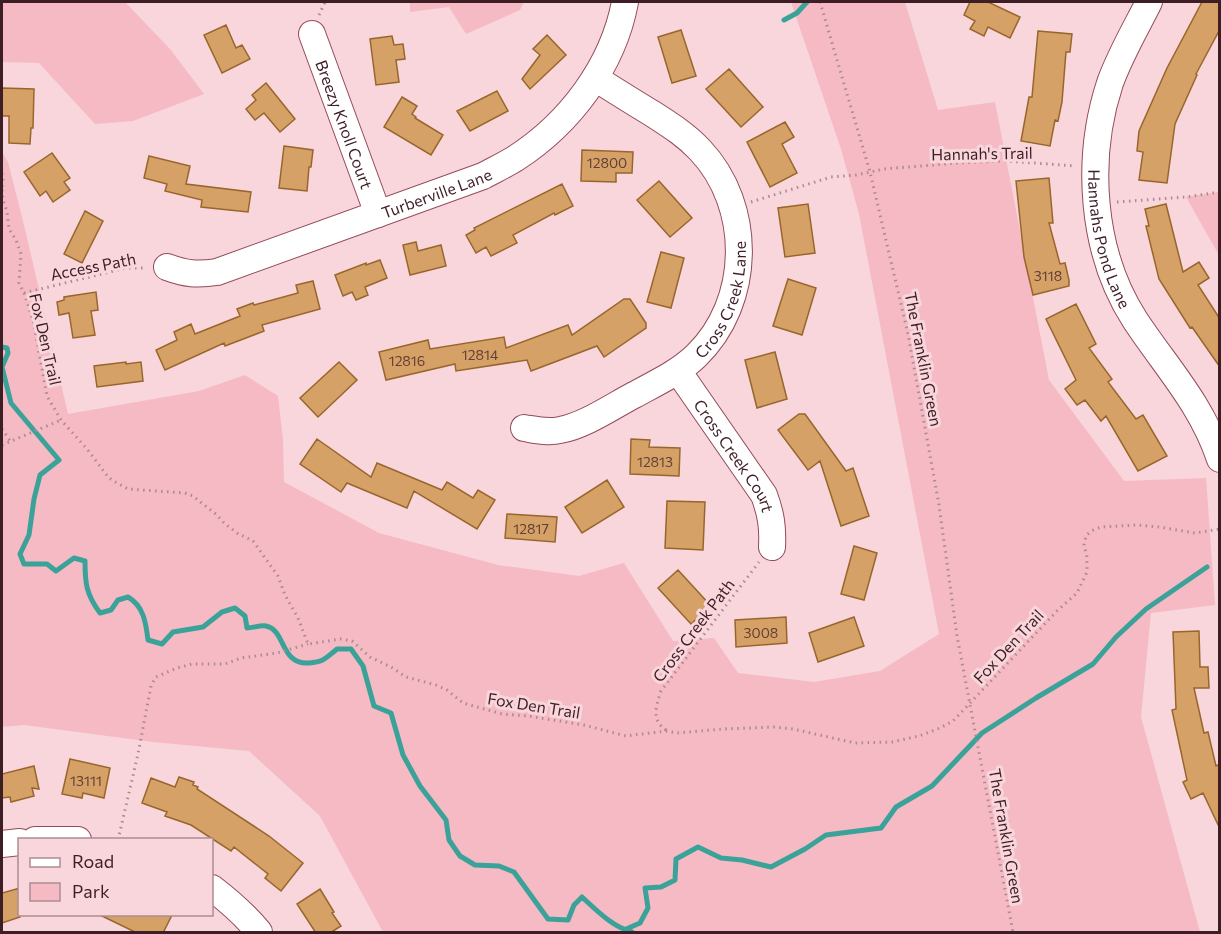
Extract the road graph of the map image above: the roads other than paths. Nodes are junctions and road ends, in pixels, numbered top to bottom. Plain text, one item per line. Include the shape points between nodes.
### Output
1 (625, 2) edge
2 (1149, 2) edge
3 (312, 34) dead end
4 (595, 78) junction
5 (378, 214) junction
6 (166, 267) road end
7 (678, 371) junction
8 (524, 428) dead end
9 (1220, 459) edge
10 (772, 547) road end
11 (18, 842) edge
12 (2, 844) edge
13 (213, 889) edge
14 (259, 933) edge

1 - 4 street, Turberville Lane via 614,40
2 - 9 street, Hannahs Pond Lane via 1118,63 1100,118 1095,187 1101,232 1118,286 1133,317 1196,406
3 - 5 street, Breezy Knoll Court
4 - 5 street, Turberville Lane via 564,118 515,159 483,176
4 - 7 street, Cross Creek Lane via 681,132 716,170 733,207 740,244 735,290 713,336
5 - 6 street, Turberville Lane via 217,272 199,275
7 - 8 street, Cross Creek Lane via 578,425 551,431
7 - 10 street, Cross Creek Court via 764,495 771,513
11 - 12 street
13 - 14 street

